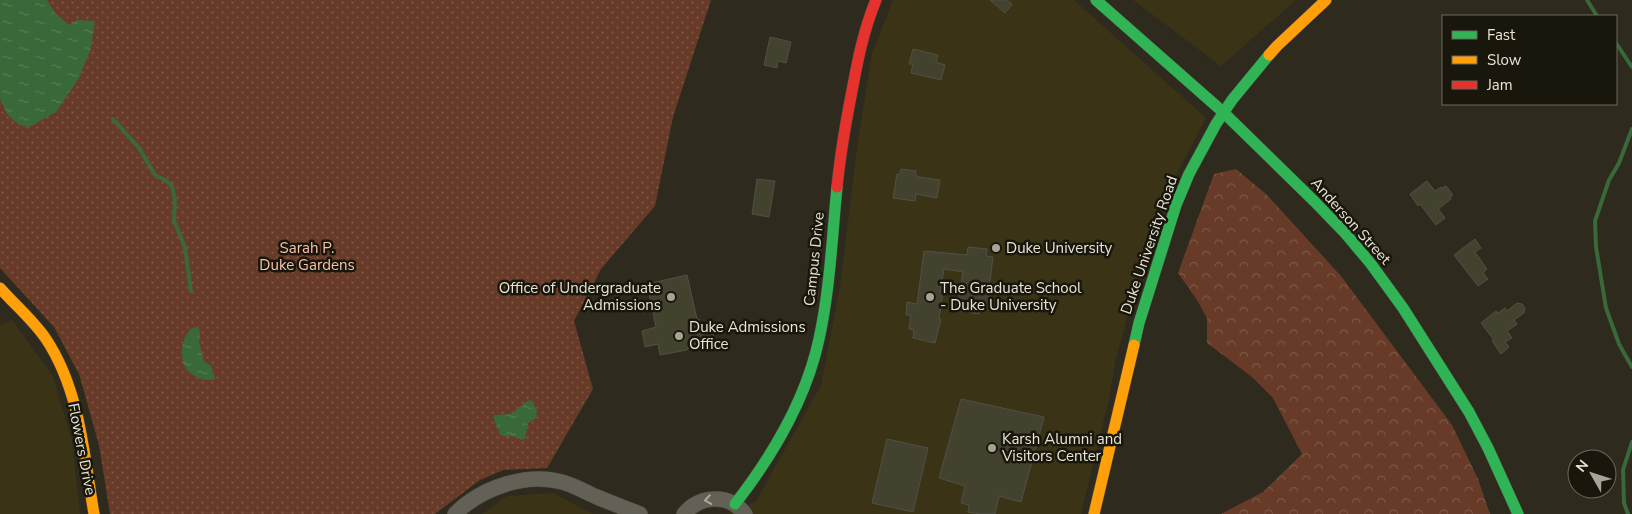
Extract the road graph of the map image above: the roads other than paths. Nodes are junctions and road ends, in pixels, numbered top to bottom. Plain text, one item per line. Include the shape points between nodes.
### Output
1 (876, 0) edge
2 (1096, 0) edge
3 (1326, 0) edge
4 (1224, 112) junction
5 (0, 288) edge
6 (740, 509) edge
7 (94, 514) edge
8 (456, 514) edge
9 (640, 514) edge
10 (684, 514) edge
11 (1094, 514) edge
12 (1518, 514) edge

1 - 6 street, Campus Drive via 862,40 848,110 830,269 818,342 809,374 788,422 752,482
2 - 4 street, Anderson Street
3 - 4 street, Duke University Road via 1277,46
4 - 11 street, Duke University Road via 1189,174 1154,273
4 - 12 street, Anderson Street via 1345,233 1371,264 1469,412
5 - 7 street, Flowers Drive via 45,338 63,371 80,425
6 -> 10 street via 724,499 712,498 700,501
8 - 9 street via 496,488 544,479 563,482

